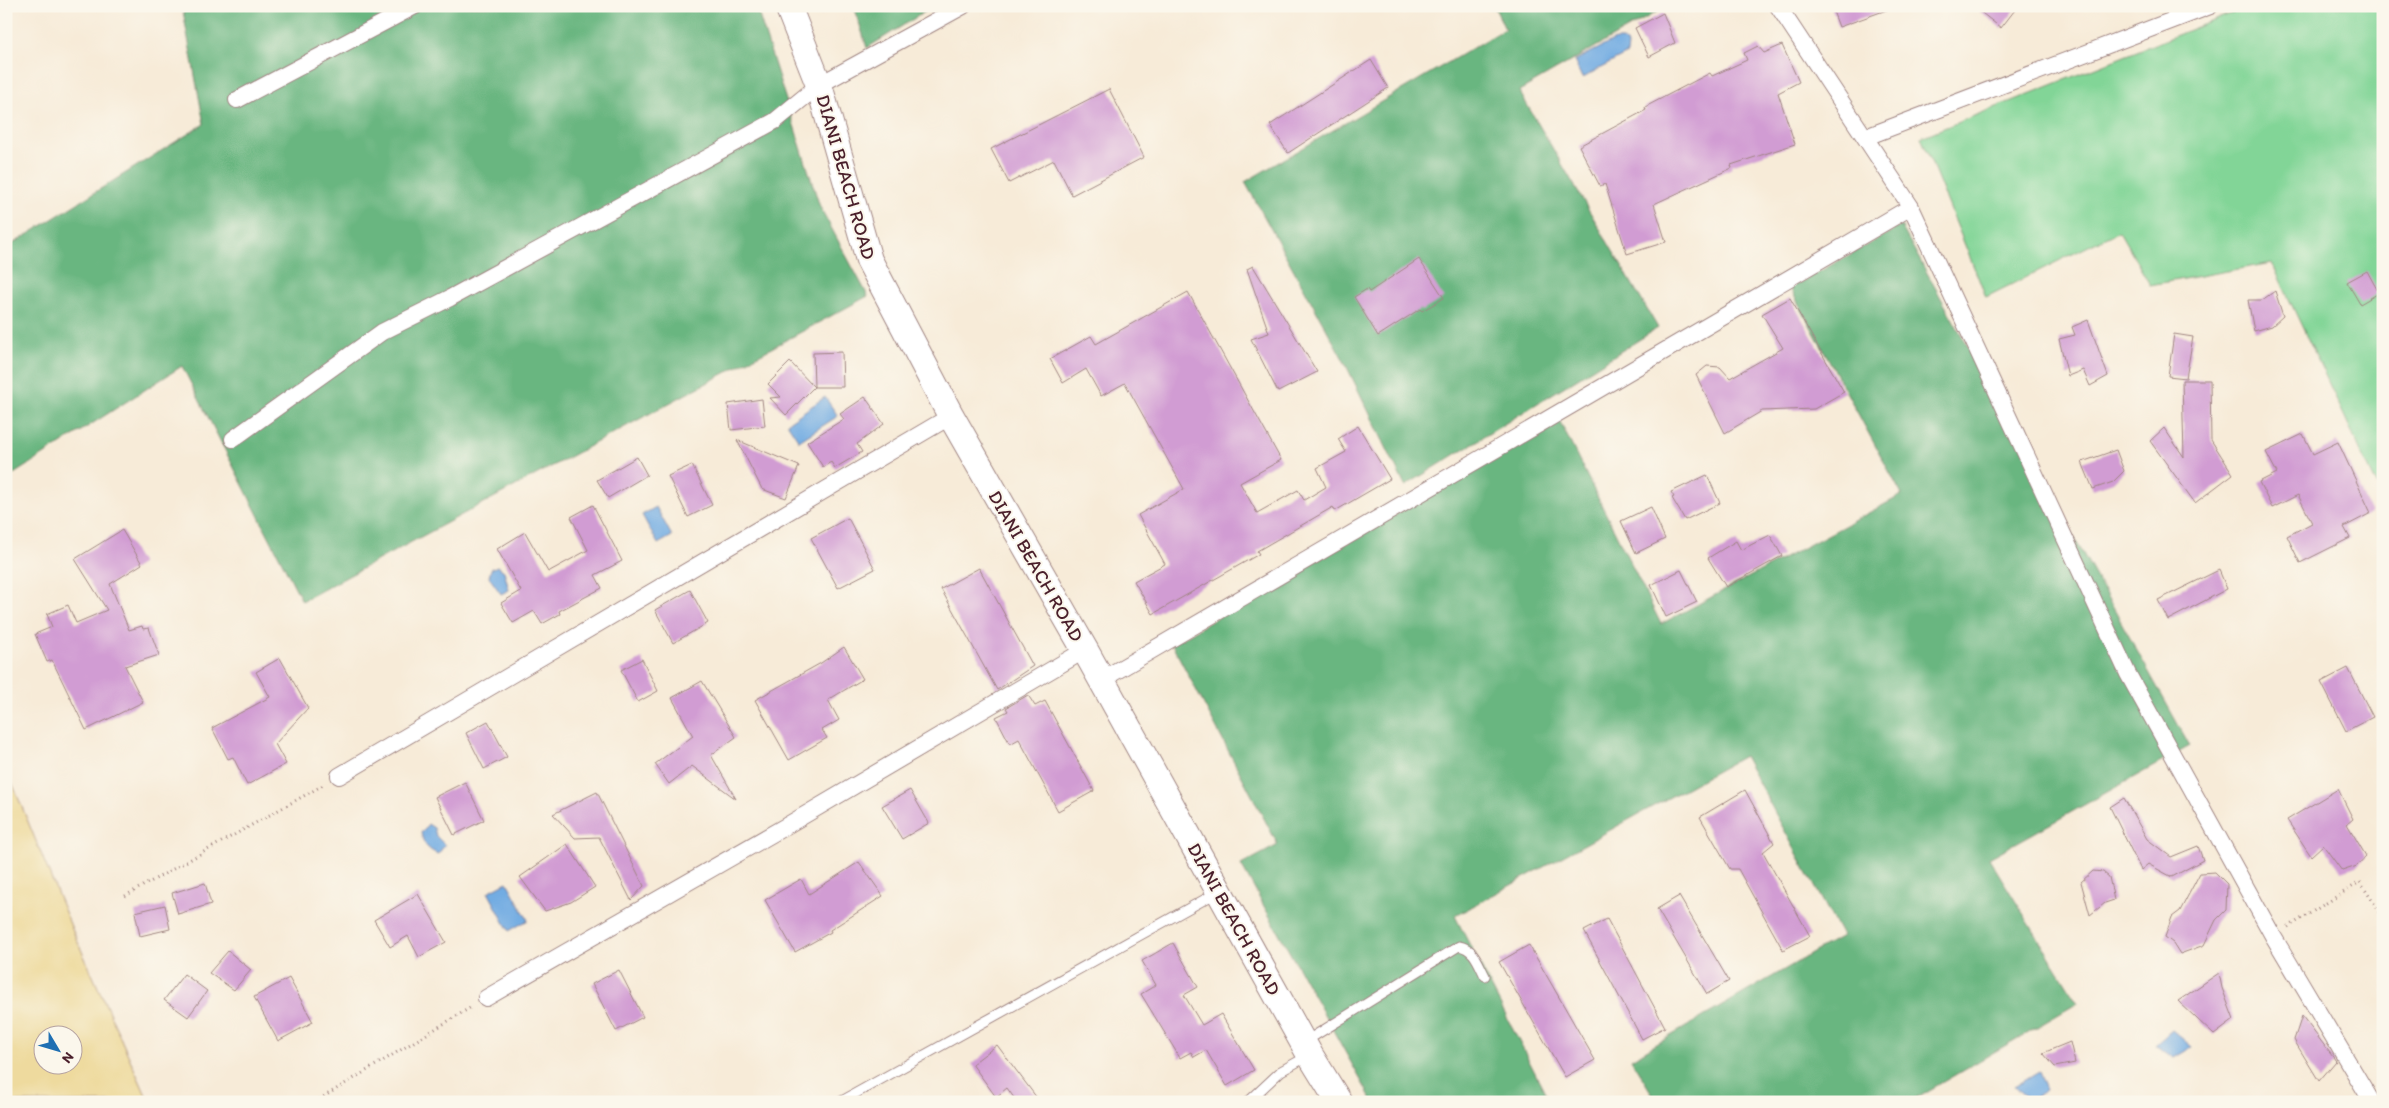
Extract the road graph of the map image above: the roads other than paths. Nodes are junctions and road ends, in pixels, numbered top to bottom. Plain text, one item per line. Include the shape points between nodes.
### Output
1 (415, 6) edge
2 (788, 6) edge
3 (963, 6) edge
4 (1778, 6) edge
5 (2210, 6) edge
6 (819, 85) junction
7 (237, 100) dead end
8 (1866, 137) junction
9 (1911, 207) junction
10 (951, 416) junction
11 (233, 439) dead end
12 (1085, 650) junction
13 (1101, 680) junction
14 (339, 776) road end
15 (1218, 892) junction
16 (1485, 976) dead end
17 (486, 998) road end
18 (1307, 1049) junction
19 (840, 1102) edge
20 (1248, 1102) edge
21 (1339, 1102) edge
22 (2372, 1102) edge

1 - 7 street
2 - 6 main road, DIANI BEACH ROAD
3 - 6 street
4 - 8 street
5 - 8 street
6 - 10 main road, DIANI BEACH ROAD via 869,260
6 - 11 street via 775,120 382,332
8 - 9 street
9 - 13 street
9 - 22 street via 2128,674 2274,936
10 - 12 main road, DIANI BEACH ROAD
10 - 14 street
12 - 13 main road, DIANI BEACH ROAD
12 - 17 street
13 - 15 main road, DIANI BEACH ROAD
15 - 18 main road, DIANI BEACH ROAD
15 - 19 lane
16 - 18 lane via 1472,952 1459,946
18 - 20 lane
18 - 21 main road, DIANI BEACH ROAD

